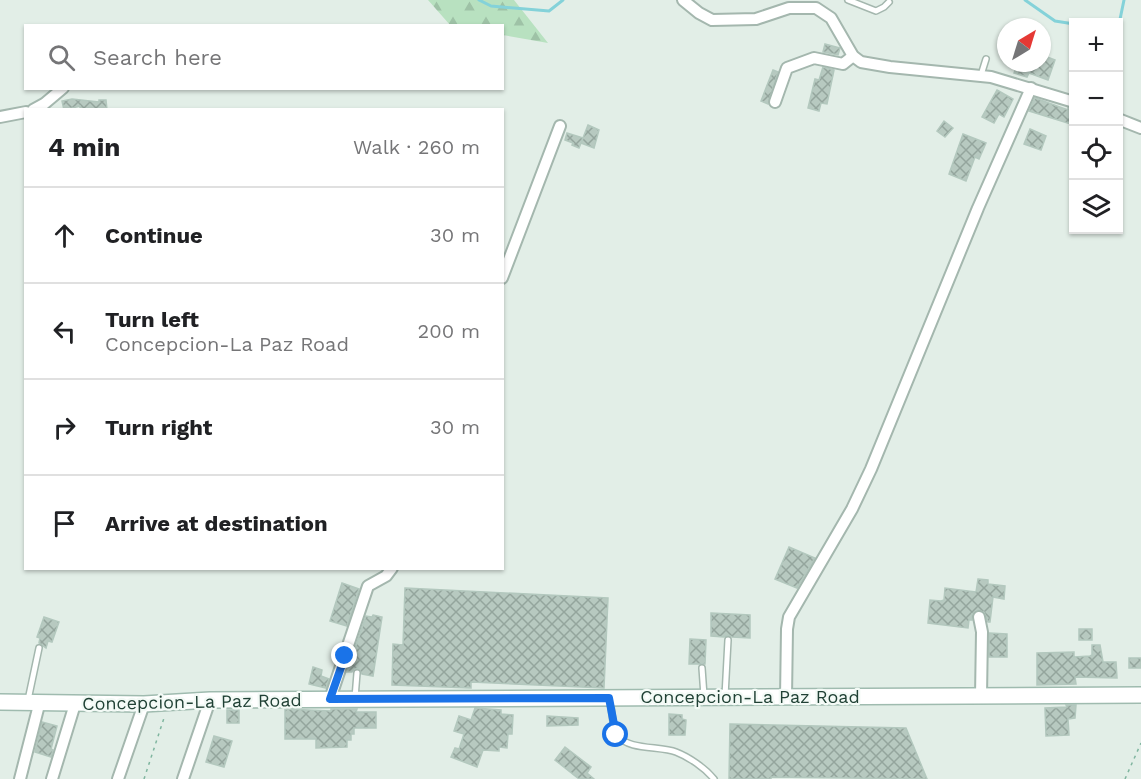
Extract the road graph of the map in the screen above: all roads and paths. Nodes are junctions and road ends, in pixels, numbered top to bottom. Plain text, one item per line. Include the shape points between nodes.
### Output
1 (683, 0) edge
2 (801, 0) edge
3 (848, 0) edge
4 (889, 2) dead end
5 (789, 8) junction
6 (853, 56) junction
7 (986, 59) dead end
8 (981, 75) junction
9 (1031, 88) junction
10 (61, 90) edge
11 (1069, 100) edge
12 (775, 102) dead end
13 (37, 108) edge
14 (24, 112) edge
15 (0, 117) edge
16 (1123, 121) edge
17 (560, 126) dead end
18 (1141, 128) edge
19 (504, 273) edge
20 (390, 570) edge
21 (979, 617) dead end
22 (728, 640) dead end
23 (39, 648) dead end
24 (702, 668) dead end
25 (357, 673) dead end
26 (1141, 695) edge
27 (786, 696) junction
28 (981, 696) junction
29 (724, 697) junction
30 (609, 698) junction
31 (704, 698) junction
32 (330, 699) junction
33 (354, 699) junction
34 (210, 700) junction
35 (34, 701) junction
36 (0, 702) edge
37 (169, 703) junction
38 (75, 704) junction
39 (144, 704) junction
40 (1141, 743) edge
41 (20, 779) edge
42 (52, 779) edge
43 (118, 779) edge
44 (144, 779) edge
45 (183, 779) edge
46 (714, 779) edge
47 (1125, 779) edge

1 - 5 street via 712,20 756,19
2 - 5 lane
3 - 4 lane via 876,11
5 - 6 street via 822,11 831,18
6 - 8 street via 863,63 890,68
6 - 12 street via 843,64 814,58 787,68
7 - 8 lane
8 - 9 street
9 - 11 street
9 - 27 street via 871,469 842,528 789,617
10 - 13 street
14 - 15 street
16 - 18 street
17 - 19 street
20 - 32 street via 368,586
21 - 28 street
22 - 29 lane
23 - 35 lane
24 - 31 lane
25 - 33 lane
26 - 28 main road, Concepcion-La Paz Road
27 - 28 main road, Concepcion-La Paz Road
27 - 29 main road, Concepcion-La Paz Road
29 - 31 main road, Concepcion-La Paz Road
30 - 31 main road, Concepcion-La Paz Road
30 - 33 main road, Concepcion-La Paz Road
30 - 46 lane via 616,735 622,740 678,752
32 - 33 main road, Concepcion-La Paz Road
32 - 34 main road, Concepcion-La Paz Road
34 - 37 main road, Concepcion-La Paz Road
34 - 45 street
35 - 36 main road, Concepcion-La Paz Road
35 - 38 main road, Concepcion-La Paz Road
35 - 41 street
37 - 39 main road, Concepcion-La Paz Road
37 - 44 path
38 - 39 main road, Concepcion-La Paz Road
38 - 42 street
39 - 43 street
40 - 47 path

